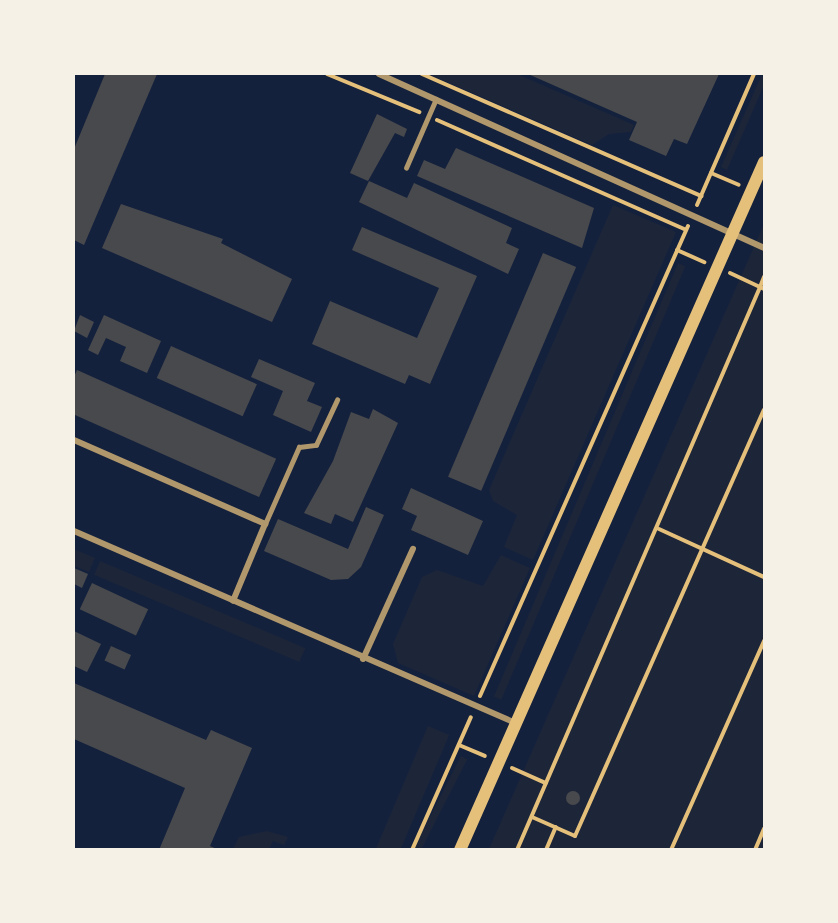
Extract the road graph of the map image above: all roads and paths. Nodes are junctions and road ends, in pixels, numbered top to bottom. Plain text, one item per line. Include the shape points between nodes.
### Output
1 (327, 74) edge
2 (379, 74) edge
3 (422, 74) edge
4 (753, 74) edge
5 (436, 99) junction
6 (429, 116) junction
7 (765, 162) edge
8 (406, 168) dead end
9 (701, 195) junction
10 (693, 215) junction
11 (686, 230) junction
12 (733, 233) junction
13 (765, 248) edge
14 (765, 277) edge
15 (762, 288) edge
16 (337, 400) dead end
17 (765, 410) edge
18 (74, 440) edge
19 (265, 524) junction
20 (659, 529) junction
21 (74, 531) edge
22 (413, 549) dead end
23 (702, 549) junction
24 (765, 577) edge
25 (233, 601) junction
26 (765, 641) edge
27 (363, 659) junction
28 (476, 706) junction
29 (516, 724) junction
30 (532, 817) junction
31 (556, 827) junction
32 (765, 829) edge
33 (412, 849) edge
34 (460, 849) edge
35 (517, 849) edge
36 (546, 849) edge
37 (671, 849) edge
38 (755, 849) edge

1 - 6 path
2 - 5 street
3 - 9 path
4 - 9 path
5 - 6 lane
5 - 10 street
6 - 8 lane
6 - 11 path
7 - 12 main road
9 - 10 path
10 - 11 path
10 - 12 street
11 - 28 path
12 - 13 street
12 - 29 main road
14 - 15 path
15 - 20 path
16 - 19 lane via 316,446 299,447
17 - 23 path
18 - 19 street
19 - 25 street
20 - 23 path
20 - 30 path
21 - 25 street
22 - 27 street
23 - 24 path
23 - 31 path via 575,836
25 - 27 street
26 - 37 path
27 - 28 street
28 - 29 street
28 - 33 path
29 - 34 main road
30 - 31 path
30 - 35 path
31 - 36 path
32 - 38 path

